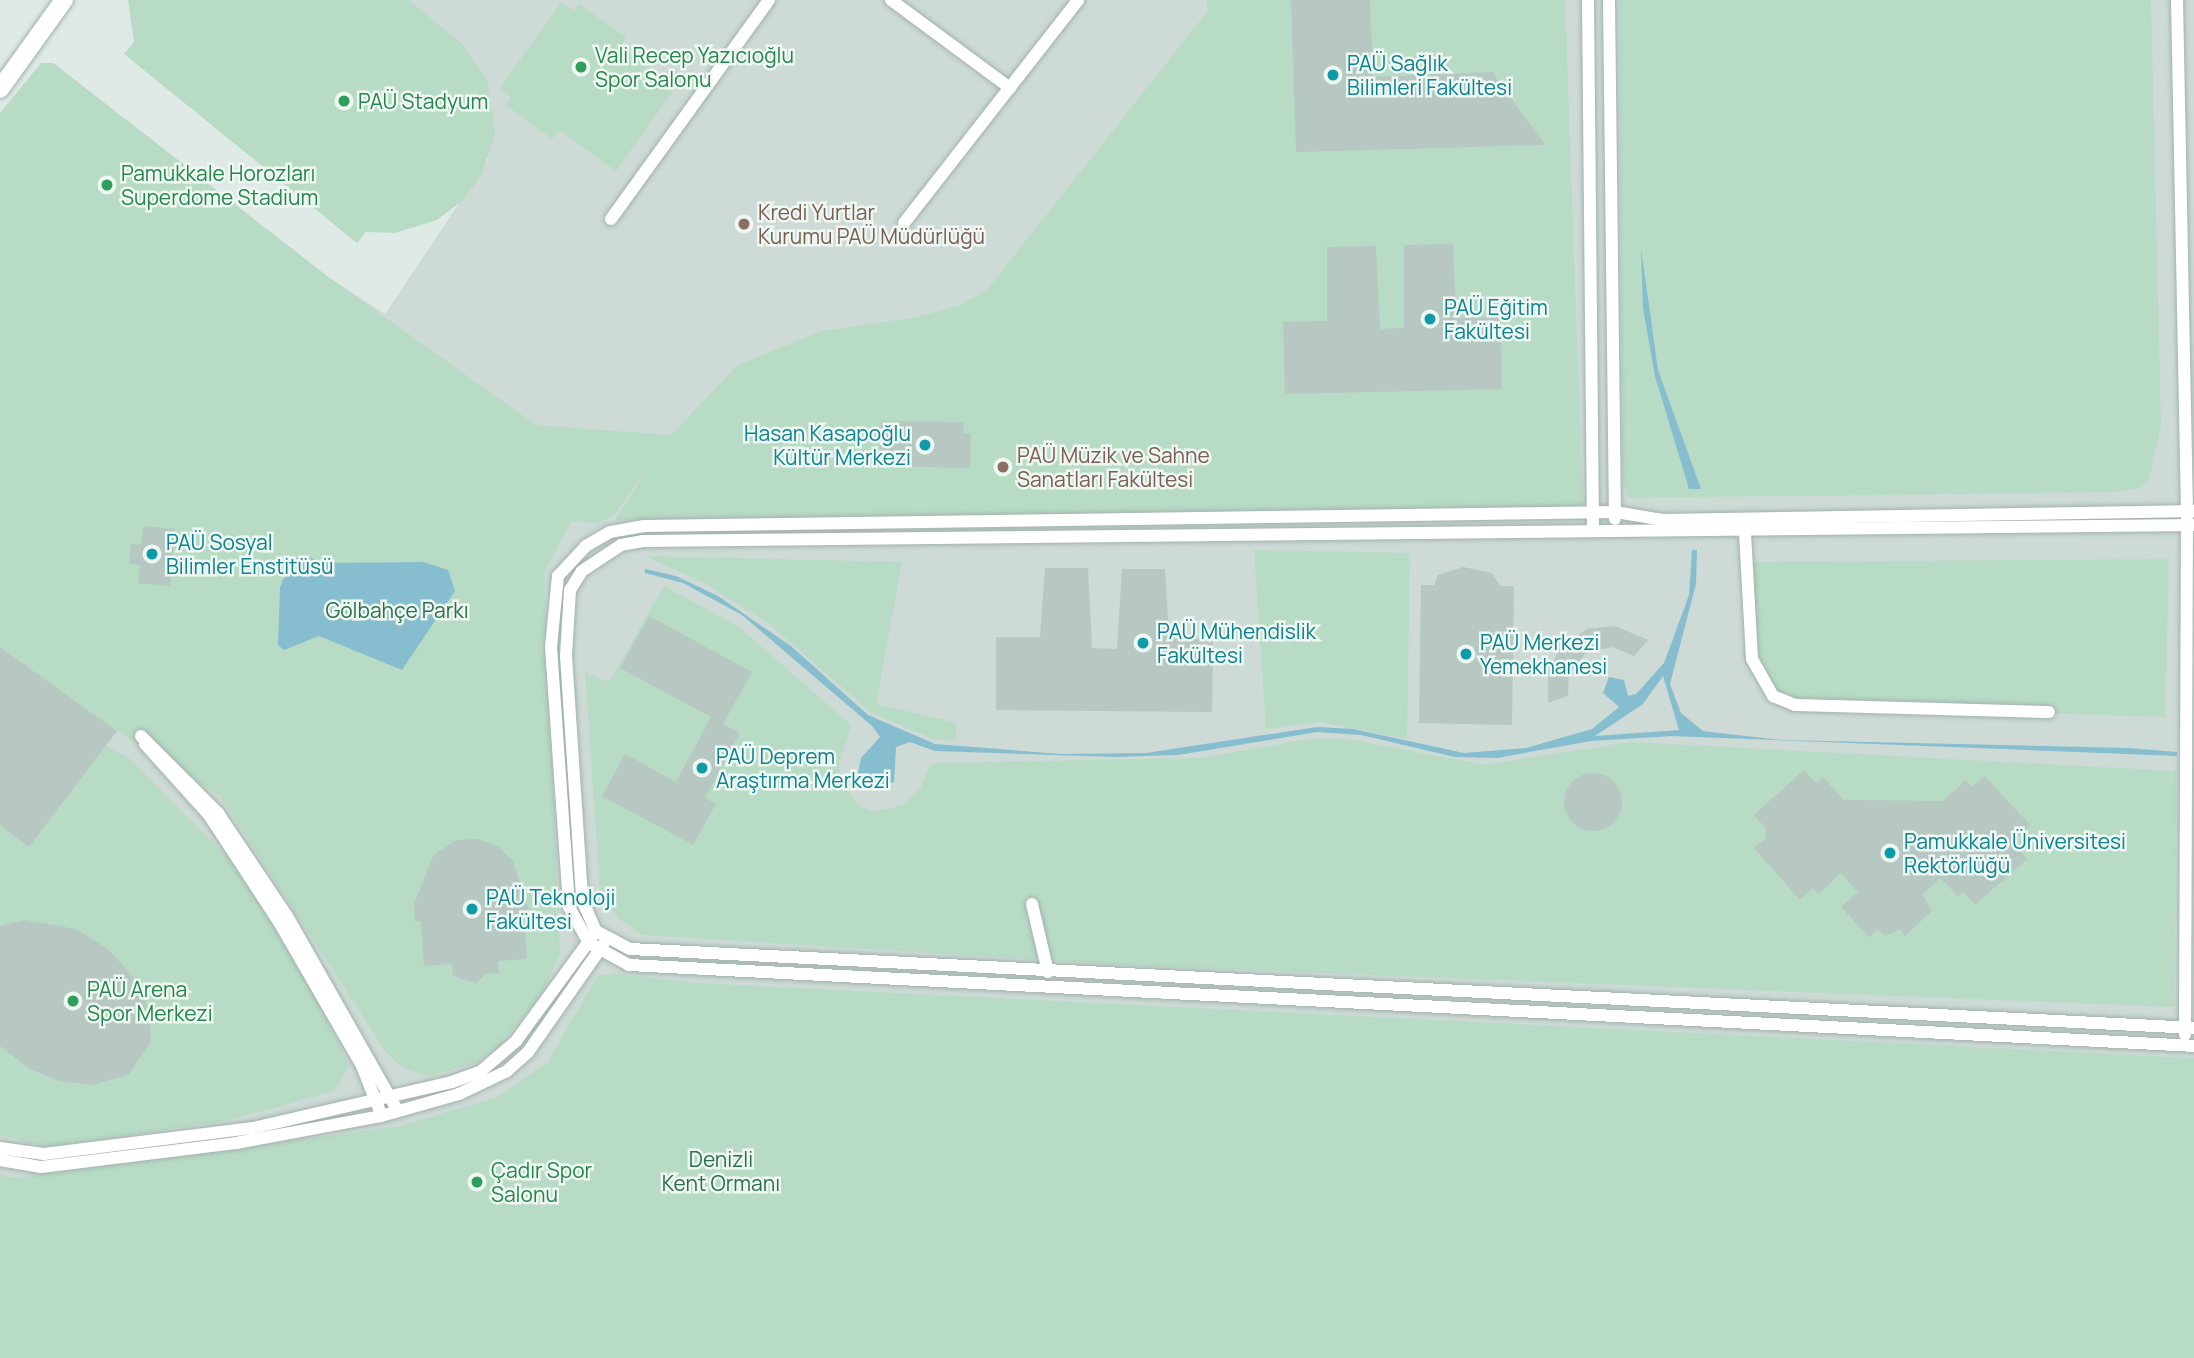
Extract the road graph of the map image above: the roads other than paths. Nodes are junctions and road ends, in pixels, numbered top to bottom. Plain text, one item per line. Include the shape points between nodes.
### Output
1 (64, 0) edge
2 (769, 0) edge
3 (891, 0) edge
4 (1079, 0) edge
5 (1588, 0) edge
6 (1609, 0) edge
7 (2177, 0) edge
8 (1010, 88) junction
9 (0, 89) edge
10 (611, 219) dead end
11 (904, 223) dead end
12 (2190, 511) edge
13 (1593, 512) junction
14 (1615, 512) junction
15 (990, 521) junction
16 (2190, 525) edge
17 (1593, 530) junction
18 (1616, 530) junction
19 (1745, 533) junction
20 (989, 539) junction
21 (2191, 694) edge
22 (2191, 708) edge
23 (2049, 712) dead end
24 (1032, 904) dead end
25 (601, 935) junction
26 (589, 943) junction
27 (599, 952) junction
28 (1048, 972) junction
29 (2189, 1028) edge
30 (2189, 1046) edge
31 (392, 1099) junction
32 (377, 1102) junction
33 (398, 1112) junction
34 (381, 1116) junction
35 (0, 1147) edge
36 (0, 1160) edge

1 - 9 street
2 - 10 street
3 - 8 street
4 - 8 street
5 - 13 street
6 - 14 street
7 - 12 street
8 - 11 street
12 - 14 street via 1663,520
12 - 16 street
13 - 14 street
13 - 15 street
13 - 17 street
14 - 18 street
15 - 20 street
15 - 26 street via 644,526 610,532 570,562 558,576 553,597 556,765 569,907
16 - 19 street
16 - 21 street
17 - 18 street
17 - 20 street
18 - 19 street
19 - 23 street via 1752,659 1773,696 1795,705
20 - 25 street via 643,541 621,545 582,571 570,590 566,612 569,762 582,900
21 - 22 street
22 - 29 street
24 - 28 street via 1049,959
25 - 26 street
25 - 27 street
25 - 28 street via 647,952
26 - 27 street
26 - 31 street via 499,1057 480,1072
27 - 30 street via 650,969
27 - 33 street via 527,1052 507,1070 459,1094
28 - 29 street
29 - 30 street
31 - 32 street
31 - 32 street via 287,916 218,813 141,736 152,757 209,815 279,922
31 - 33 street
32 - 34 street
32 - 35 street via 253,1128 57,1153
33 - 34 street
34 - 36 street via 236,1143 41,1167

